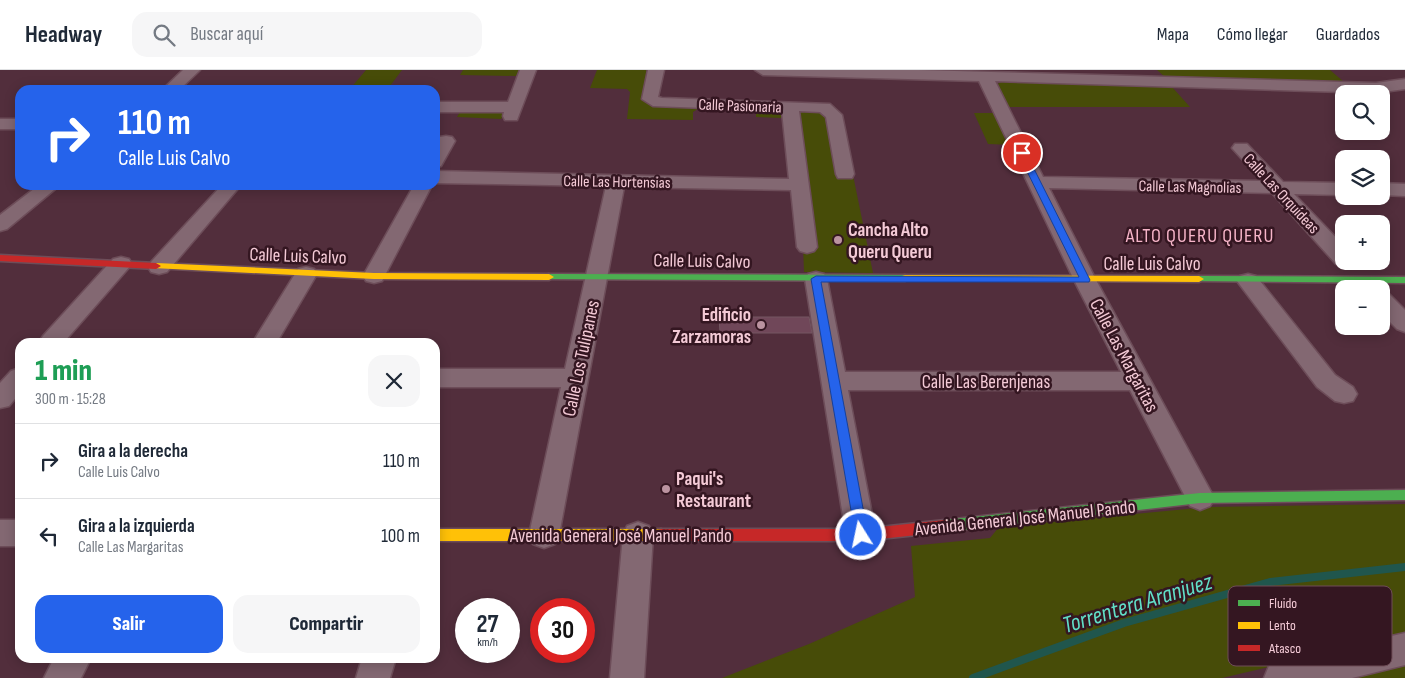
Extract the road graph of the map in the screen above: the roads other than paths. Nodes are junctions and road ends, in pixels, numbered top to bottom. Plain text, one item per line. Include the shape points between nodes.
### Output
1 (192, 70) edge
2 (528, 70) edge
3 (656, 70) edge
4 (763, 70) edge
5 (820, 72) junction
6 (866, 72) edge
7 (1364, 73) dead end
8 (1153, 76) edge
9 (985, 77) junction
10 (1384, 77) edge
11 (1405, 84) edge
12 (176, 85) edge
13 (1405, 92) edge
14 (790, 106) junction
15 (440, 107) edge
16 (824, 107) junction
17 (0, 124) edge
18 (15, 124) edge
19 (446, 142) dead end
20 (1241, 148) dead end
21 (440, 153) edge
22 (845, 174) dead end
23 (440, 178) edge
24 (616, 182) junction
25 (1036, 182) junction
26 (799, 185) junction
27 (1278, 188) junction
28 (1335, 189) edge
29 (1390, 189) edge
30 (45, 190) edge
31 (228, 190) edge
32 (420, 190) edge
33 (1405, 190) edge
34 (0, 225) edge
35 (806, 248) dead end
36 (1335, 249) edge
37 (0, 258) edge
38 (120, 264) junction
39 (159, 267) junction
40 (1355, 270) edge
41 (306, 274) junction
42 (374, 276) junction
43 (596, 277) junction
44 (816, 279) junction
45 (1085, 280) junction
46 (1364, 280) edge
47 (1405, 280) edge
48 (1248, 281) junction
49 (1390, 282) edge
50 (1335, 283) edge
51 (1390, 308) edge
52 (1405, 324) edge
53 (55, 338) edge
54 (267, 338) edge
55 (440, 378) edge
56 (576, 378) junction
57 (834, 381) junction
58 (1138, 381) junction
59 (15, 382) edge
60 (1344, 394) dead end
61 (0, 399) edge
62 (1405, 495) edge
63 (1200, 498) junction
64 (0, 533) edge
65 (15, 533) edge
66 (544, 535) junction
67 (638, 535) junction
68 (861, 535) junction
69 (440, 536) edge
70 (1405, 649) edge
71 (1392, 652) edge
72 (71, 663) edge
73 (378, 663) edge
74 (1332, 666) edge
75 (61, 678) edge
76 (373, 678) edge
77 (627, 678) edge
78 (1281, 678) edge

1 - 12 street
2 - 15 street via 513,111
3 - 14 street, Calle Pasionaria via 650,99 659,103
4 - 5 street
5 - 6 street
5 - 16 street
6 - 9 street
7 - 10 street
8 - 9 street
8 - 10 street via 1376,88
9 - 25 street, Calle Las Margaritas
10 - 11 street
10 - 13 street
14 - 16 street, Calle Pasionaria
14 - 26 street
16 - 22 street via 834,115
17 - 18 street
19 - 21 street
20 - 27 street, Calle Las Orquídeas
23 - 24 street, Calle Las Hortensias
24 - 26 street, Calle Las Hortensias
24 - 43 street, Calle Los Tulipanes
25 - 27 street, Calle Las Magnolias
25 - 45 street, Calle Las Margaritas
26 - 35 street
27 - 28 street, Calle Las Magnolias
27 - 36 street, Calle Las Orquídeas
29 - 33 street
30 - 34 street
31 - 39 street
32 - 42 street
37 - 38 street, Calle Luis Calvo
38 - 39 street, Calle Luis Calvo
38 - 53 street
39 - 41 street, Calle Luis Calvo
40 - 46 street, Calle Las Orquídeas
41 - 42 street, Calle Luis Calvo
41 - 54 street
42 - 43 street, Calle Luis Calvo
43 - 44 street, Calle Luis Calvo
43 - 56 street, Calle Los Tulipanes
44 - 45 street, Calle Luis Calvo
44 - 57 street
45 - 48 street, Calle Luis Calvo
45 - 58 street, Calle Las Margaritas
47 - 49 street, Calle Luis Calvo
48 - 50 street, Calle Luis Calvo
48 - 60 street via 1326,381
51 - 52 street
55 - 56 street
56 - 66 street, Calle Los Tulipanes
57 - 58 street, Calle Las Berenjenas
57 - 68 street
58 - 63 street, Calle Las Margaritas
59 - 61 street
62 - 63 street, Avenida General José Manuel Pando
63 - 68 street, Avenida General José Manuel Pando
64 - 65 street
66 - 67 street, Avenida General José Manuel Pando
66 - 69 street, Avenida General José Manuel Pando
67 - 68 street, Avenida General José Manuel Pando
67 - 77 street
70 - 71 street
72 - 75 street
73 - 76 street
74 - 78 street

